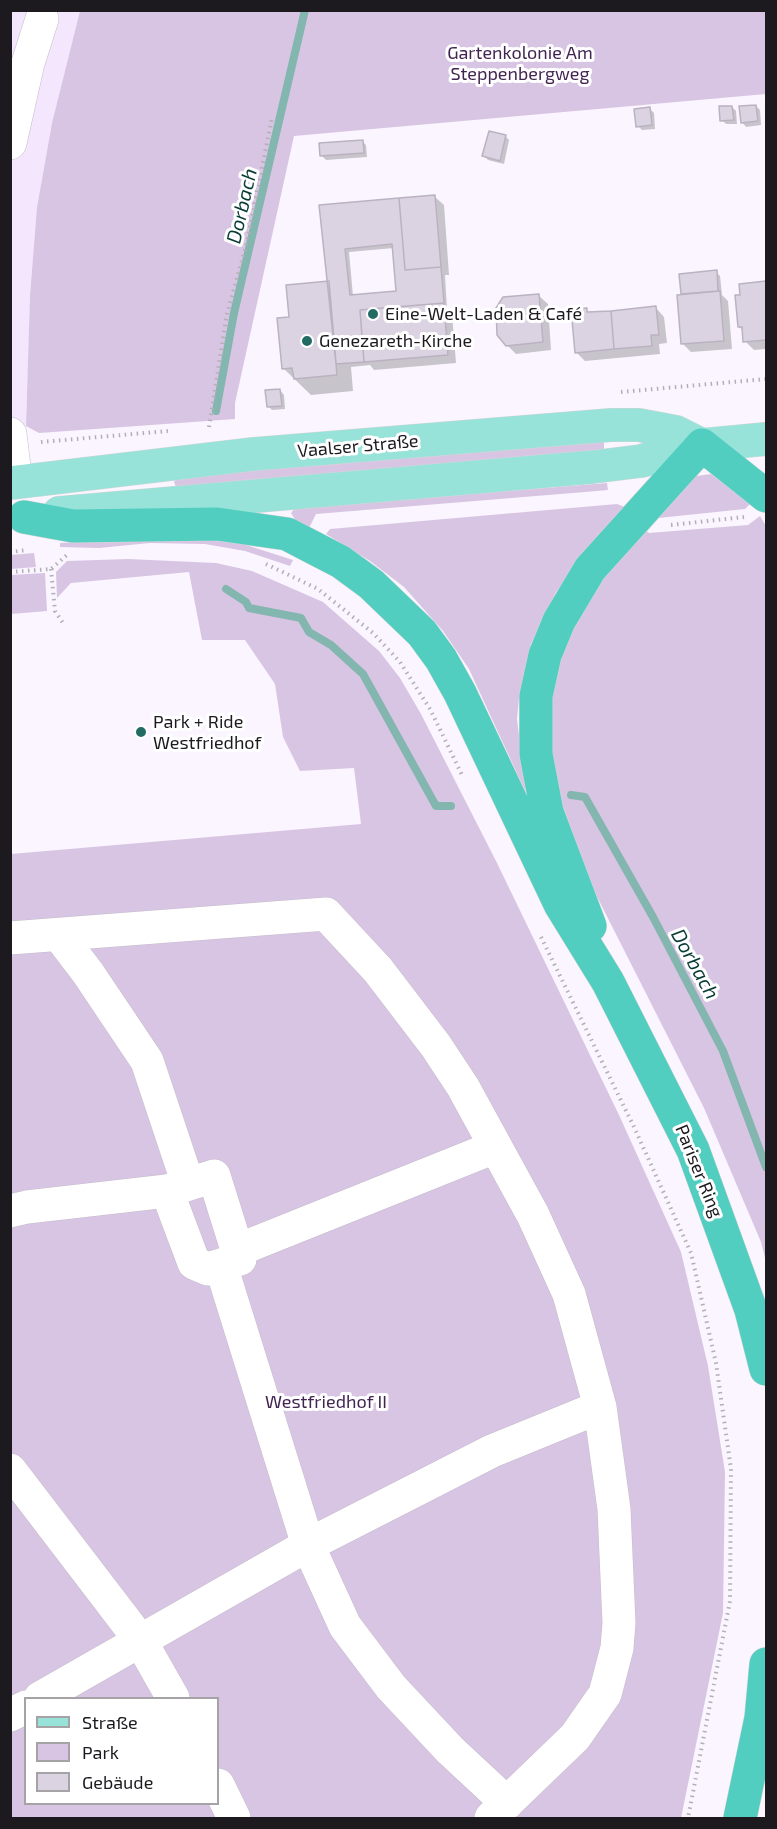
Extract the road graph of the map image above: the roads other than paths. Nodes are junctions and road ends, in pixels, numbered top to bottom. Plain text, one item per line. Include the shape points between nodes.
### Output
1 (42, 20) dead end
2 (10, 143) edge
3 (10, 434) edge
4 (766, 439) edge
5 (702, 445) junction
6 (14, 482) edge
7 (756, 506) edge
8 (17, 516) edge
9 (59, 935) junction
10 (10, 938) edge
11 (608, 982) junction
12 (495, 1147) junction
13 (178, 1187) junction
14 (10, 1211) edge
15 (229, 1258) junction
16 (766, 1369) edge
17 (600, 1407) junction
18 (10, 1470) edge
19 (308, 1545) junction
20 (140, 1640) junction
21 (766, 1664) edge
22 (42, 1697) edge
23 (172, 1697) edge
24 (24, 1708) edge
25 (10, 1715) edge
26 (219, 1787) edge
27 (499, 1811) edge
28 (232, 1818) edge
29 (740, 1818) edge

1 - 2 lane
3 - 6 lane
4 - 5 main road
5 - 6 main road, Vaalser Straße via 676,432 611,425 254,454
5 - 7 highway
5 - 8 main road via 641,461 593,467
5 - 11 highway via 590,569 559,621 545,655 536,696 536,754 547,812 580,892
8 - 11 highway via 73,526 217,524 256,528 287,534 311,545 371,584 422,633 441,659 561,904
9 - 10 lane
9 - 12 lane via 326,914 378,970 436,1046
9 - 13 lane via 147,1061
11 - 16 highway, Pariser Ring via 693,1150 751,1310
12 - 15 lane
12 - 17 lane via 533,1215 569,1294
13 - 14 lane
13 - 15 lane via 194,1263 208,1269
13 - 15 lane via 214,1176
15 - 19 lane
17 - 19 lane via 492,1450
17 - 27 lane via 614,1509 617,1648 605,1694 575,1737
18 - 20 lane
19 - 20 lane
19 - 27 lane via 345,1626 390,1687 450,1750
20 - 22 lane
20 - 23 lane
21 - 29 highway via 761,1718
24 - 25 lane
26 - 28 lane

